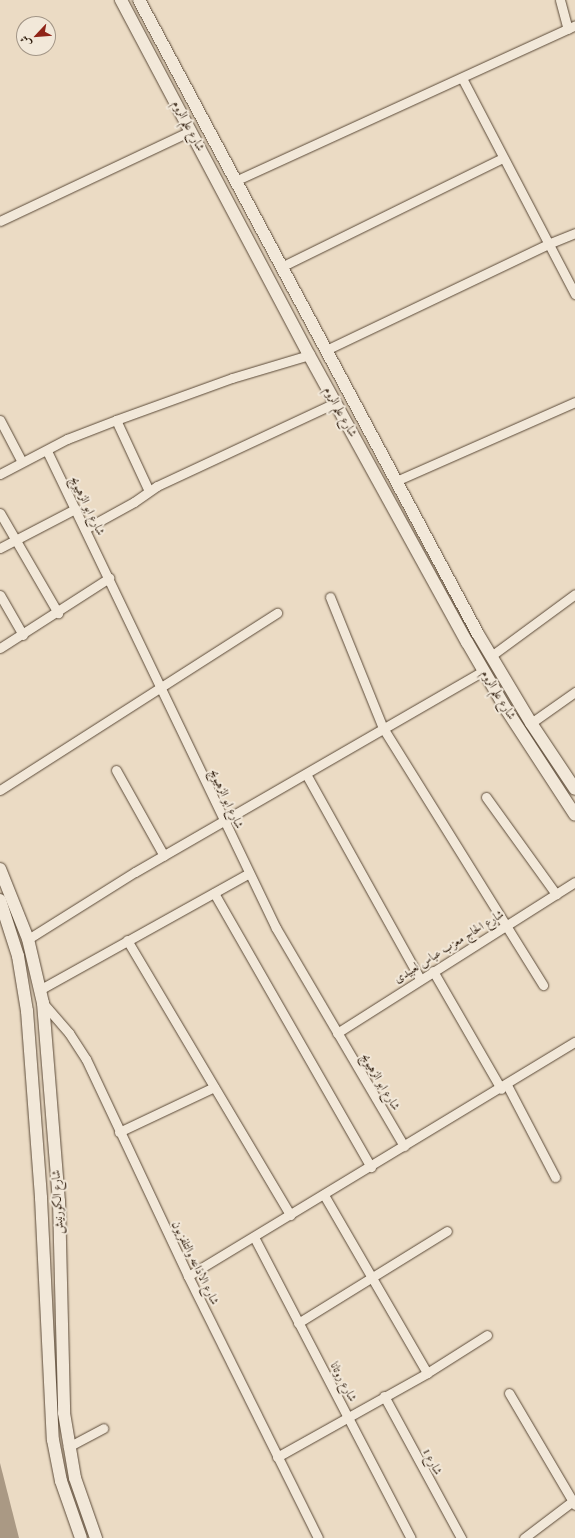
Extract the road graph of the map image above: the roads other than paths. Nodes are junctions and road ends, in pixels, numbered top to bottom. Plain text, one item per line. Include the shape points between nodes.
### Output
1 (121, 0) edge
2 (139, 0) edge
3 (560, 0) edge
4 (571, 27) edge
5 (462, 78) junction
6 (190, 131) junction
7 (503, 158) junction
8 (235, 181) junction
9 (0, 222) edge
10 (575, 234) edge
11 (548, 244) junction
12 (281, 267) junction
13 (575, 294) edge
14 (326, 350) junction
15 (309, 355) junction
16 (575, 402) edge
17 (335, 403) junction
18 (0, 420) edge
19 (116, 420) junction
20 (47, 451) junction
21 (22, 462) junction
22 (0, 474) edge
23 (396, 481) junction
24 (149, 491) junction
25 (75, 509) junction
26 (0, 513) edge
27 (85, 529) junction
28 (16, 540) junction
29 (0, 548) edge
30 (438, 558) junction
31 (424, 564) junction
32 (109, 578) junction
33 (575, 594) edge
34 (0, 595) edge
35 (330, 597) dead end
36 (58, 612) junction
37 (277, 613) dead end
38 (23, 635) junction
39 (0, 648) edge
40 (491, 656) junction
41 (483, 671) junction
42 (162, 689) junction
43 (575, 692) edge
44 (531, 723) junction
45 (383, 728) junction
46 (116, 770) dead end
47 (306, 774) junction
48 (575, 789) edge
49 (0, 790) edge
50 (486, 797) dead end
51 (575, 816) edge
52 (223, 821) junction
53 (164, 856) junction
54 (0, 869) edge
55 (249, 873) junction
56 (575, 882) edge
57 (214, 893) junction
58 (556, 894) junction
59 (0, 900) edge
60 (506, 924) junction
61 (28, 939) junction
62 (127, 940) junction
63 (433, 971) junction
64 (420, 979) junction
65 (543, 985) dead end
66 (41, 989) junction
67 (44, 1007) junction
68 (27, 1011) junction
69 (337, 1033) junction
70 (575, 1042) edge
71 (504, 1087) junction
72 (214, 1088) junction
73 (119, 1132) junction
74 (404, 1146) junction
75 (371, 1167) junction
76 (555, 1177) dead end
77 (324, 1195) junction
78 (290, 1215) junction
79 (447, 1231) dead end
80 (254, 1237) junction
81 (188, 1276) junction
82 (371, 1279) junction
83 (298, 1323) junction
84 (488, 1335) dead end
85 (427, 1373) junction
86 (509, 1393) dead end
87 (384, 1396) junction
88 (348, 1417) junction
89 (103, 1428) dead end
90 (68, 1447) junction
91 (278, 1457) junction
92 (574, 1503) edge
93 (81, 1538) edge
94 (96, 1538) edge
95 (318, 1538) edge
96 (411, 1538) edge
97 (461, 1538) edge
98 (524, 1538) edge

1 - 6 street, شارع علم الروم
2 - 8 street, شارع علم الروم
3 - 4 street
4 - 5 street
5 - 7 street
5 - 8 street
6 - 9 street
6 - 15 street, شارع علم الروم
7 - 11 street
7 - 12 street
8 - 12 street, شارع علم الروم
10 - 11 street
11 - 13 street
11 - 14 street
12 - 14 street, شارع علم الروم
14 - 23 street, شارع علم الروم
15 - 17 street, شارع علم الروم
15 - 19 street via 232,378
16 - 23 street
17 - 24 street
17 - 31 street, شارع علم الروم
18 - 21 street
19 - 20 street
19 - 24 street
20 - 21 street
20 - 25 street, شارع ابو الزهيويج
21 - 22 street
23 - 30 street, شارع علم الروم
24 - 27 street
25 - 27 street, شارع ابو الزهيويج
25 - 28 street
26 - 28 street
27 - 32 street, شارع ابو الزهيويج
28 - 29 street
28 - 36 street
30 - 31 street
30 - 40 street, شارع علم الروم
31 - 41 street, شارع علم الروم
32 - 36 street
32 - 42 street, شارع ابو الزهيويج
33 - 40 street
34 - 38 street
35 - 45 street
36 - 38 street
37 - 42 street
38 - 39 street
40 - 44 street, شارع علم الروم
41 - 45 street
41 - 51 street, شارع علم الروم
42 - 49 street
42 - 52 street, شارع ابو الزهيويج
43 - 44 street
44 - 48 street, شارع علم الروم
45 - 47 street
45 - 60 street
46 - 53 street
47 - 52 street
47 - 64 street
50 - 58 street
52 - 53 street
52 - 55 street, شارع ابو الزهيويج
53 - 61 street
54 - 61 street, شارع الكورنيش
55 - 57 street
55 - 69 street, شارع ابو الزهيويج
56 - 58 street, شارع الحاج معزب عباس لعبيدى
57 - 62 street
57 - 75 street
58 - 60 street, شارع الحاج معزب عباس لعبيدى
59 - 68 street, شارع الكورنيش via 18,956
60 - 63 street, شارع الحاج معزب عباس لعبيدى
60 - 65 street
61 - 66 street, شارع الكورنيش
62 - 66 street
62 - 72 street
63 - 64 street, شارع الحاج معزب عباس لعبيدى
63 - 71 street
64 - 69 street, شارع الحاج معزب عباس لعبيدى
66 - 67 street, شارع الكورنيش
67 - 68 street
67 - 73 street, شارع الاذاعه والتلفزيون via 68,1032 86,1060
67 - 90 street, شارع الكورنيش via 59,1201 64,1413
68 - 93 street, شارع الكورنيش via 41,1198 50,1420 61,1480
69 - 74 street, شارع ابو الزهيويج
70 - 71 street
71 - 74 street
71 - 76 street
72 - 73 street
72 - 78 street
73 - 81 street, شارع الاذاعه والتلفزيون
74 - 75 street
75 - 77 street
77 - 78 street
77 - 82 street
78 - 80 street
79 - 82 street
80 - 81 street
80 - 83 street, شارع روتانا
81 - 91 street, شارع الاذاعه والتلفزيون
82 - 83 street
82 - 85 street
83 - 88 street, شارع روتانا
84 - 85 street
85 - 87 street
86 - 92 street
87 - 88 street
87 - 97 street, شارع 1
88 - 91 street
88 - 96 street, شارع روتانا
89 - 90 street
90 - 94 street, شارع الكورنيش via 75,1478
91 - 95 street, شارع الاذاعه والتلفزيون
92 - 98 street

